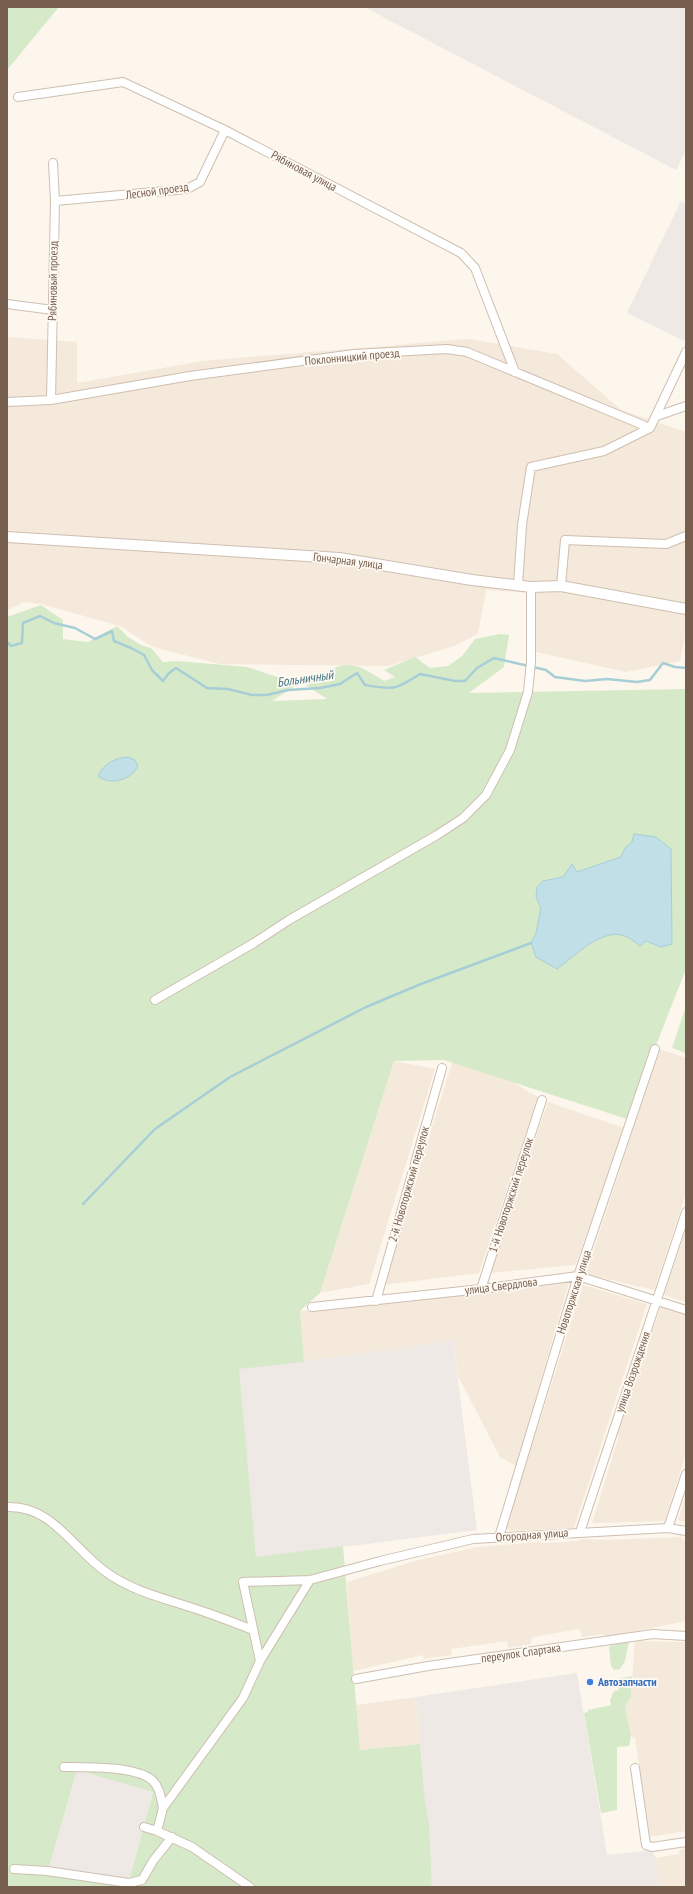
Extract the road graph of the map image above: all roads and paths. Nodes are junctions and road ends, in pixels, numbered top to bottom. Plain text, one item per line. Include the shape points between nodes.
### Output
1 (18, 97) dead end
2 (225, 130) junction
3 (53, 162) dead end
4 (55, 202) junction
5 (7, 304) edge
6 (53, 310) junction
7 (686, 352) edge
8 (515, 372) junction
9 (51, 400) junction
10 (7, 402) edge
11 (686, 406) edge
12 (657, 416) junction
13 (650, 428) junction
14 (686, 536) edge
15 (7, 537) edge
16 (518, 585) junction
17 (561, 586) junction
18 (531, 587) junction
19 (686, 609) edge
20 (155, 1000) dead end
21 (655, 1049) dead end
22 (442, 1068) dead end
23 (542, 1100) dead end
24 (686, 1212) edge
25 (578, 1276) junction
26 (480, 1289) junction
27 (376, 1301) junction
28 (657, 1301) junction
29 (312, 1308) dead end
30 (686, 1310) edge
31 (686, 1474) edge
32 (7, 1507) edge
33 (668, 1528) junction
34 (686, 1531) edge
35 (580, 1532) junction
36 (499, 1537) junction
37 (310, 1580) junction
38 (253, 1630) junction
39 (686, 1636) edge
40 (260, 1661) junction
41 (356, 1679) dead end
42 (64, 1767) dead end
43 (635, 1768) dead end
44 (163, 1808) junction
45 (144, 1827) dead end
46 (157, 1831) junction
47 (172, 1837) junction
48 (686, 1842) edge
49 (14, 1869) dead end
50 (140, 1883) edge
51 (250, 1887) edge

1 - 2 street, Рябиновая улица via 123,82
2 - 4 street, Лесной проезд via 200,182 187,189
2 - 8 street, Рябиновая улица via 460,253 475,268
3 - 4 street, Рябиновый проезд
4 - 6 street, Рябиновый проезд
5 - 6 street
6 - 9 street, Рябиновый проезд
7 - 12 street
8 - 9 street, Поклонницкий проезд via 467,352 447,349 354,354 190,376
8 - 13 street, Поклонницкий проезд
9 - 10 street, Поклонницкий проезд
11 - 12 street
12 - 13 street
13 - 16 street via 604,451 531,467 522,525
14 - 17 street via 666,544 565,540
15 - 16 street, Гончарная улица via 340,558
16 - 18 street, Гончарная улица
17 - 18 street, Гончарная улица
17 - 19 street, Гончарная улица
18 - 20 street via 531,666 528,692 510,750 486,795 463,818 437,835
21 - 25 street, Новоторжская улица
22 - 27 street, 2-й Новоторжский переулок
23 - 26 street, 1-й Новоторжский переулок
24 - 28 street, улица Возрождения
25 - 26 street, улица Свердлова
25 - 28 street, улица Свердлова
25 - 36 street, Новоторжская улица
26 - 27 street, улица Свердлова
27 - 29 street, улица Свердлова
28 - 30 street, улица Свердлова
28 - 35 street, улица Возрождения
31 - 33 street
32 - 38 street via 28,1510 46,1518 60,1527 86,1557 107,1573 146,1593
33 - 34 street, Огородная улица
33 - 35 street, Огородная улица
35 - 36 street, Огородная улица
36 - 37 street, Огородная улица via 473,1539
37 - 38 street, Огородная улица via 243,1582
37 - 40 street
38 - 40 street
39 - 41 street, переулок Спартака via 653,1634 428,1666
40 - 44 street via 243,1698
42 - 44 street via 140,1773 158,1787
43 - 48 street via 646,1845 652,1847
44 - 46 street
45 - 46 street
46 - 47 street
47 - 50 street
47 - 51 street via 192,1847
49 - 50 street

